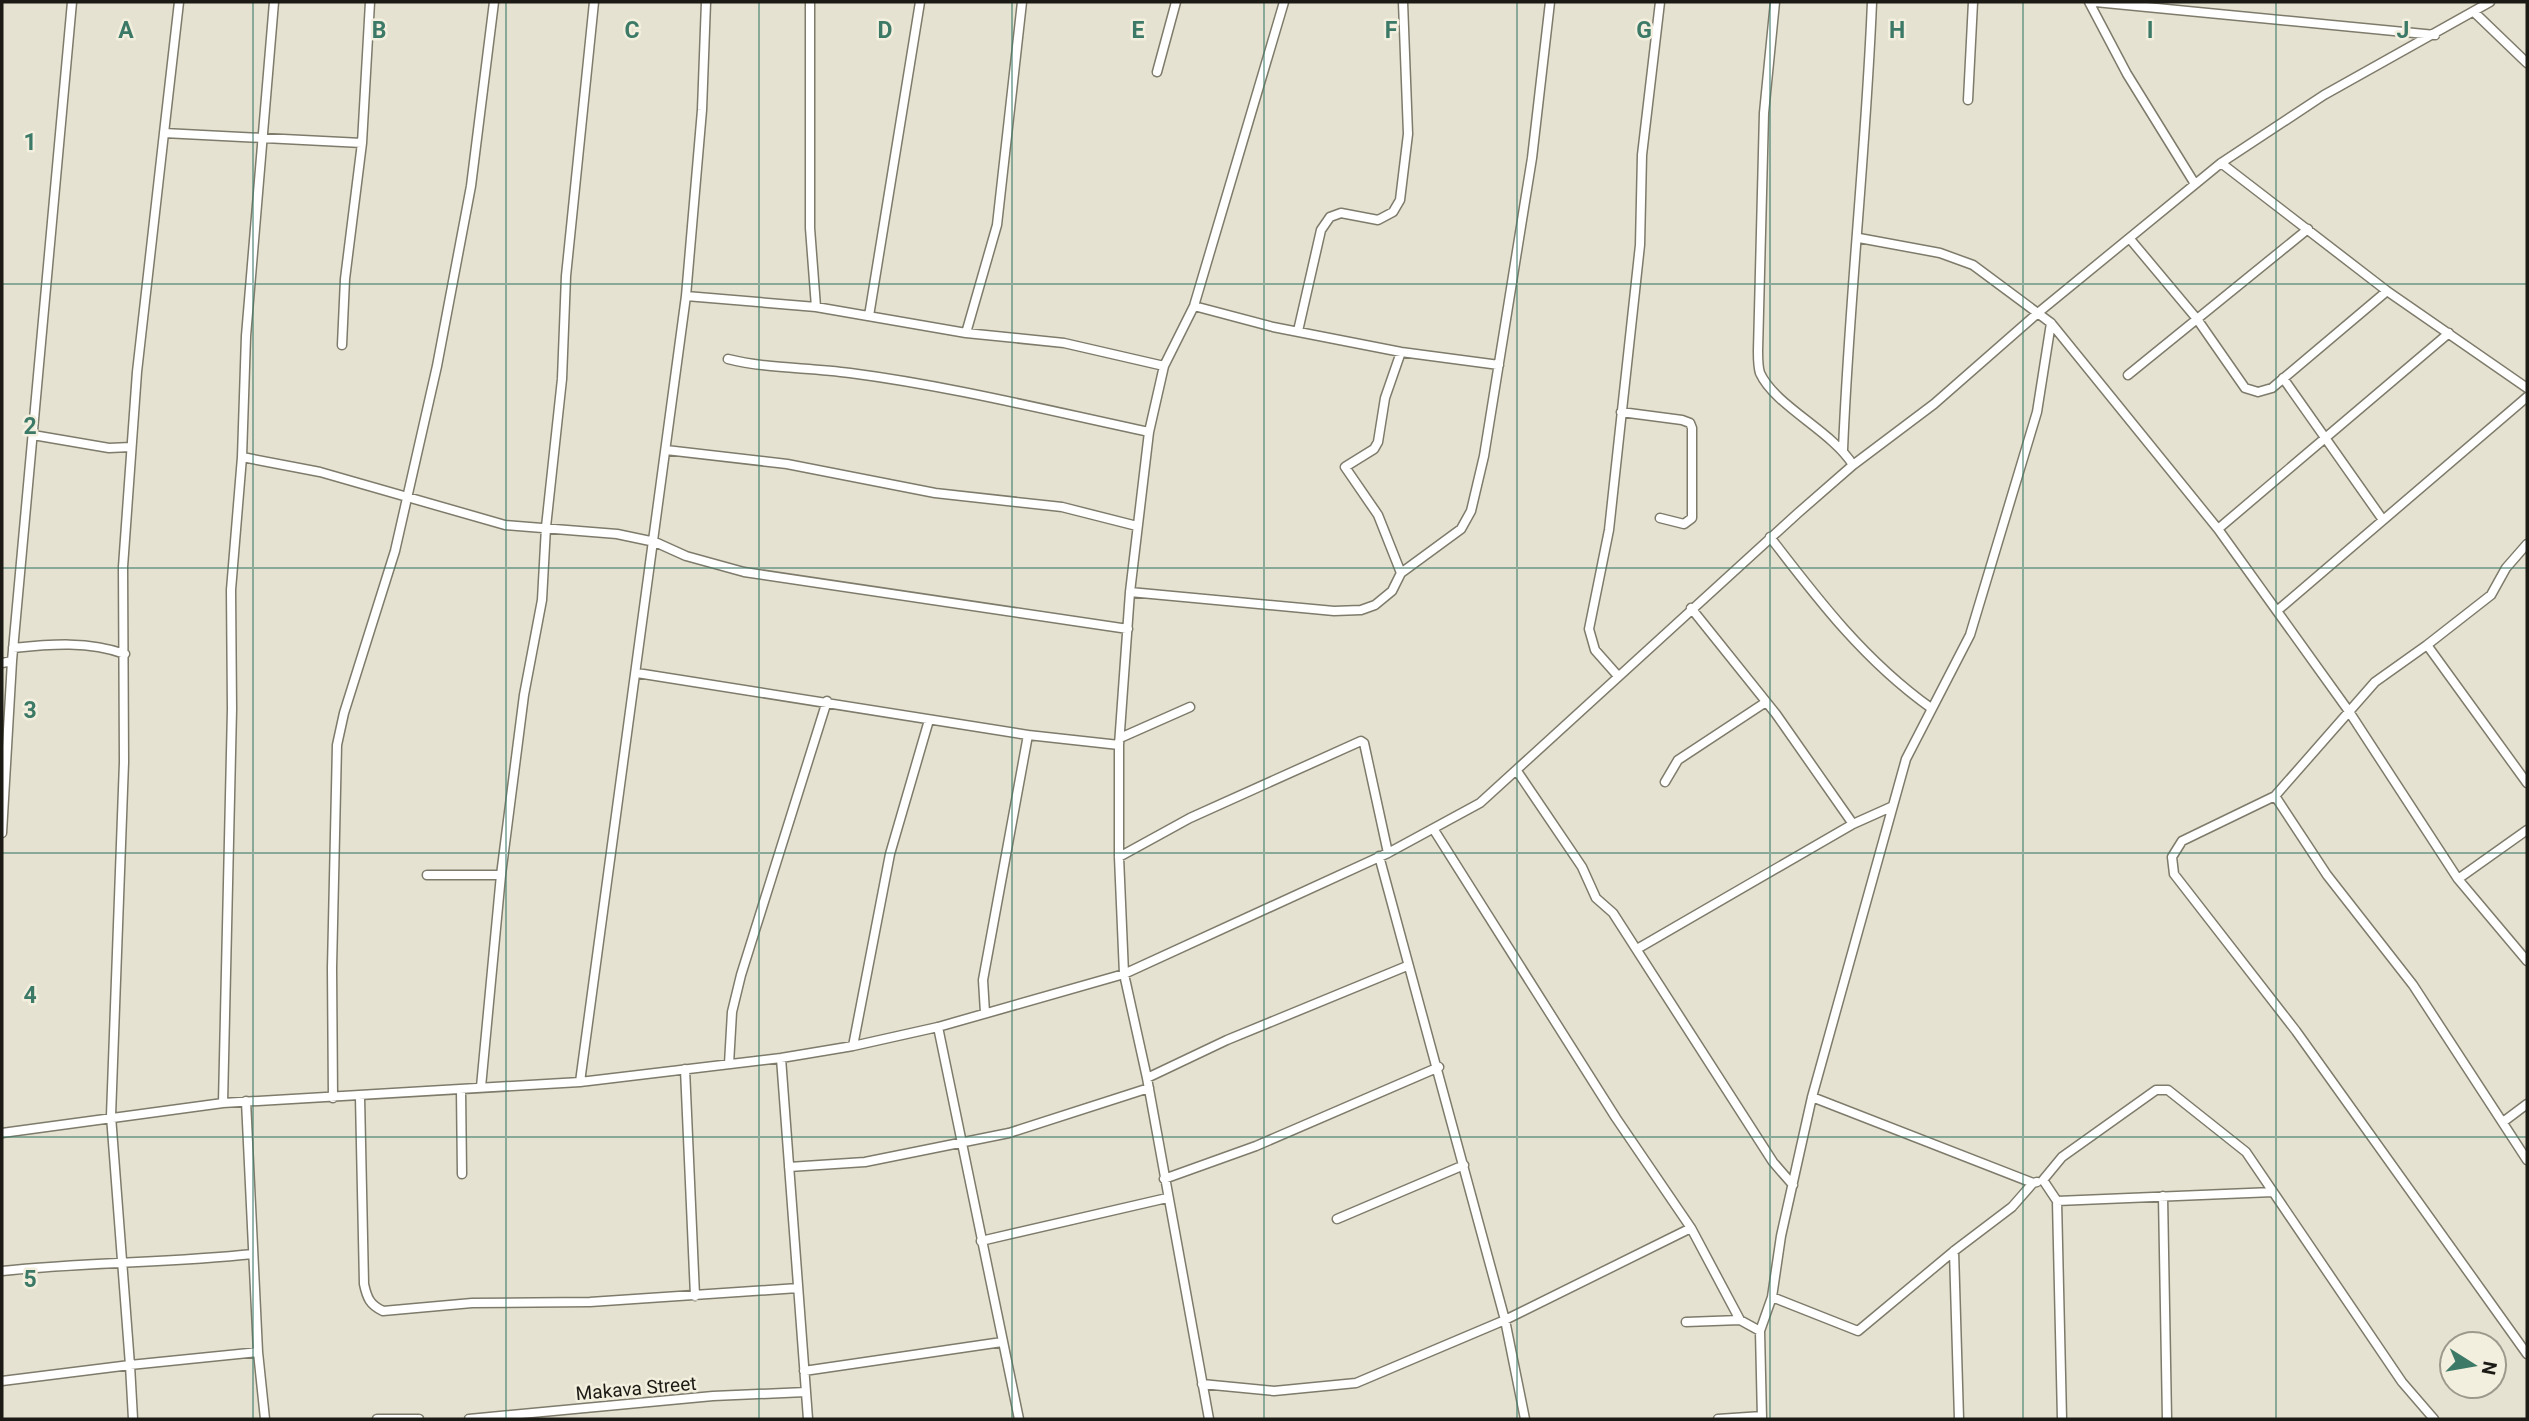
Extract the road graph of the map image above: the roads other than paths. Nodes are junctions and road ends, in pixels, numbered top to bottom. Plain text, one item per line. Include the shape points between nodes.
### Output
1 (72, 2) edge
2 (178, 2) edge
3 (274, 2) edge
4 (370, 2) edge
5 (494, 2) edge
6 (594, 2) edge
7 (706, 2) edge
8 (810, 2) edge
9 (920, 2) edge
10 (1022, 2) edge
11 (1176, 2) edge
12 (1284, 2) edge
13 (1403, 2) edge
14 (1550, 2) edge
15 (1660, 2) edge
16 (1775, 2) edge
17 (1871, 2) edge
18 (1973, 2) edge
19 (2089, 2) edge
20 (2095, 2) edge
21 (2490, 2) edge
22 (2475, 13) junction
23 (2435, 35) junction
24 (2527, 63) edge
25 (1157, 72) dead end
26 (1968, 100) dead end
27 (164, 133) junction
28 (263, 136) junction
29 (362, 143) junction
30 (2221, 163) junction
31 (2195, 184) junction
32 (2308, 229) junction
33 (1859, 238) junction
34 (2130, 239) junction
35 (2387, 292) junction
36 (686, 296) junction
37 (1194, 306) junction
38 (816, 307) junction
39 (2039, 312) junction
40 (869, 316) junction
41 (2197, 319) junction
42 (2051, 323) junction
43 (1298, 331) junction
44 (966, 333) junction
45 (2449, 333) junction
46 (342, 345) dead end
47 (1401, 352) junction
48 (728, 359) dead end
49 (1499, 365) junction
50 (1164, 366) junction
51 (2128, 375) dead end
52 (2283, 378) junction
53 (2527, 388) edge
54 (2527, 397) edge
55 (1621, 412) junction
56 (1149, 432) junction
57 (33, 435) junction
58 (2328, 438) junction
59 (131, 447) junction
60 (666, 450) junction
61 (1843, 450) junction
62 (242, 457) junction
63 (1853, 465) junction
64 (406, 498) junction
65 (1660, 518) dead end
66 (2383, 520) junction
67 (1137, 526) junction
68 (546, 527) junction
69 (2218, 529) junction
70 (1770, 537) junction
71 (655, 542) junction
72 (2527, 544) edge
73 (1401, 573) junction
74 (1130, 592) junction
75 (1690, 608) junction
76 (2278, 610) junction
77 (1128, 629) junction
78 (2427, 645) junction
79 (13, 648) junction
80 (125, 654) junction
81 (12, 661) junction
82 (2, 663) edge
83 (637, 673) junction
84 (1618, 676) junction
85 (827, 701) junction
86 (1766, 702) junction
87 (1190, 707) dead end
88 (1931, 708) junction
89 (2348, 710) junction
90 (929, 720) junction
91 (1028, 735) junction
92 (1120, 741) junction
93 (1517, 771) junction
94 (1664, 782) dead end
95 (2527, 783) edge
96 (2274, 796) junction
97 (1891, 807) junction
98 (1853, 824) junction
99 (1434, 830) junction
100 (2527, 830) edge
101 (2, 833) edge
102 (1384, 854) junction
103 (1119, 857) junction
104 (427, 875) dead end
105 (501, 875) junction
106 (2458, 879) junction
107 (1637, 949) junction
108 (2527, 961) edge
109 (1408, 966) junction
110 (1125, 974) junction
111 (985, 1013) junction
112 (937, 1027) junction
113 (853, 1046) junction
114 (780, 1058) junction
115 (729, 1064) junction
116 (1438, 1067) junction
117 (685, 1069) junction
118 (1147, 1078) junction
119 (580, 1082) junction
120 (481, 1087) junction
121 (1149, 1088) junction
122 (461, 1090) junction
123 (360, 1097) junction
124 (1812, 1097) junction
125 (333, 1098) junction
126 (246, 1101) junction
127 (223, 1103) junction
128 (2527, 1104) edge
129 (111, 1116) junction
130 (2503, 1122) junction
131 (2, 1133) edge
132 (960, 1141) junction
133 (2527, 1160) edge
134 (1464, 1165) junction
135 (789, 1167) junction
136 (461, 1174) dead end
137 (1164, 1179) junction
138 (2043, 1180) junction
139 (2033, 1183) junction
140 (1793, 1185) junction
141 (2273, 1192) junction
142 (2163, 1196) junction
143 (1167, 1198) junction
144 (2057, 1201) junction
145 (1337, 1219) dead end
146 (1691, 1228) junction
147 (981, 1241) junction
148 (1954, 1251) junction
149 (253, 1254) junction
150 (123, 1262) junction
151 (2, 1271) edge
152 (798, 1288) junction
153 (695, 1296) junction
154 (1772, 1297) junction
155 (1505, 1320) junction
156 (1740, 1320) junction
157 (1686, 1322) dead end
158 (1760, 1331) junction
159 (1002, 1342) junction
160 (258, 1352) junction
161 (2527, 1354) edge
162 (130, 1365) junction
163 (804, 1371) junction
164 (2, 1381) edge
165 (1202, 1384) junction
166 (806, 1392) junction
167 (1762, 1418) edge
168 (133, 1419) edge
169 (265, 1419) edge
170 (377, 1419) edge
171 (419, 1419) edge
172 (469, 1419) edge
173 (808, 1419) edge
174 (1019, 1419) edge
175 (1209, 1419) edge
176 (1525, 1419) edge
177 (1718, 1419) edge
178 (1959, 1419) edge
179 (2062, 1419) edge
180 (2167, 1419) edge
181 (2434, 1419) edge

1 - 57 street
2 - 27 street
3 - 28 street
4 - 29 street
5 - 64 street via 471,186
6 - 68 street
7 - 36 street
8 - 38 street via 810,228
9 - 40 street
10 - 44 street via 997,225
11 - 25 street
12 - 37 street
13 - 43 street via 1408,134 1401,201 1378,220 1341,213 1330,217 1321,230
14 - 49 street
15 - 55 street
16 - 61 street via 1763,113 1760,372 1772,389
17 - 33 street
18 - 26 street
19 - 31 street
20 - 23 street
21 - 22 street
22 - 23 street
22 - 24 street
23 - 30 street via 2324,95
27 - 28 street
27 - 59 street
28 - 29 street
28 - 62 street via 246,336
29 - 46 street via 345,279
30 - 31 street
30 - 32 street
31 - 34 street
32 - 35 street
32 - 41 street
33 - 39 street via 1940,253 1973,265
33 - 61 street via 1848,329
34 - 39 street
34 - 41 street
35 - 45 street
35 - 52 street
36 - 38 street
36 - 60 street
37 - 43 street
37 - 50 street
38 - 40 street
39 - 42 street
39 - 63 street via 1934,404
40 - 44 street
41 - 51 street
41 - 52 street via 2245,388 2258,392
42 - 69 street
42 - 88 street via 2037,412 1970,635
43 - 47 street
44 - 50 street via 1064,343
45 - 53 street
45 - 58 street
47 - 49 street
47 - 73 street via 1385,398 1378,442 1345,467 1378,516
48 - 56 street via 760,367 848,373
49 - 73 street via 1471,511 1461,529
50 - 56 street
52 - 58 street
54 - 66 street
55 - 65 street via 1682,420 1692,428 1692,518 1684,524
55 - 84 street via 1609,530 1589,629 1595,650
56 - 67 street
57 - 59 street
57 - 79 street
58 - 66 street
58 - 69 street
59 - 80 street via 123,567
60 - 67 street via 787,464 935,494 1062,507
60 - 71 street
61 - 63 street
62 - 64 street via 320,472
62 - 127 street via 231,590
63 - 70 street
64 - 68 street via 505,525
64 - 125 street via 395,551 337,746
66 - 76 street
67 - 74 street
68 - 71 street
68 - 105 street via 542,600 524,695
69 - 76 street
70 - 75 street
70 - 88 street via 1867,657
71 - 77 street via 744,572
71 - 83 street
72 - 78 street via 2491,595
73 - 74 street via 1392,591 1361,610
74 - 77 street
75 - 84 street
75 - 86 street
76 - 89 street
77 - 92 street
78 - 89 street via 2375,682
78 - 95 street
79 - 80 street via 72,643 101,645
79 - 81 street
80 - 129 street
81 - 82 street
81 - 101 street
83 - 85 street
83 - 119 street via 623,744
84 - 93 street
85 - 90 street
85 - 115 street via 741,975 732,1012
86 - 94 street via 1678,760
86 - 98 street
87 - 92 street
88 - 97 street via 1906,759
89 - 96 street
89 - 106 street
90 - 91 street
90 - 113 street via 890,854
91 - 92 street
91 - 111 street via 985,968
92 - 103 street
93 - 99 street via 1480,803
93 - 107 street via 1582,867 1596,898 1613,913
96 - 130 street via 2327,875 2413,985
96 - 161 street via 2182,841 2172,857 2174,874 2295,1031
97 - 98 street
97 - 124 street
98 - 107 street
99 - 102 street
99 - 146 street
100 - 106 street
102 - 103 street via 1364,743 1357,741 1190,818
102 - 109 street
102 - 110 street
103 - 110 street
104 - 105 street
105 - 120 street
106 - 108 street
107 - 140 street via 1773,1162
109 - 116 street
109 - 118 street
110 - 111 street
110 - 118 street
111 - 112 street
112 - 113 street
112 - 132 street
113 - 114 street
114 - 115 street
114 - 135 street
115 - 117 street
116 - 134 street
116 - 137 street via 1256,1146
117 - 119 street
117 - 153 street
118 - 121 street
119 - 120 street
120 - 122 street
121 - 132 street via 1009,1133
121 - 137 street
122 - 123 street
122 - 136 street
123 - 125 street
123 - 153 street via 364,1284 368,1300 377,1308
124 - 139 street
124 - 140 street
125 - 126 street
126 - 127 street
126 - 149 street
127 - 129 street
128 - 130 street
129 - 131 street
129 - 150 street
130 - 133 street
132 - 135 street via 865,1162
132 - 147 street
134 - 145 street
134 - 155 street
135 - 152 street
137 - 143 street
138 - 139 street
138 - 141 street via 2062,1157 2156,1090 2168,1090 2246,1152
138 - 144 street
139 - 148 street via 2012,1207
140 - 154 street
141 - 142 street
141 - 181 street via 2402,1382
142 - 144 street
142 - 180 street
143 - 147 street
143 - 165 street
144 - 179 street
146 - 155 street
146 - 156 street
147 - 159 street
148 - 154 street via 1858,1331
148 - 178 street
149 - 150 street
149 - 160 street
150 - 151 street
150 - 162 street
152 - 153 street
152 - 163 street
154 - 158 street
155 - 165 street via 1356,1383 1274,1391
155 - 176 street
156 - 157 street
156 - 158 street
158 - 167 street
159 - 163 street
159 - 174 street
160 - 162 street
160 - 169 street
162 - 164 street
162 - 168 street
163 - 166 street
165 - 175 street
166 - 172 street, Makava Street
166 - 173 street
167 - 177 street
170 - 171 street

